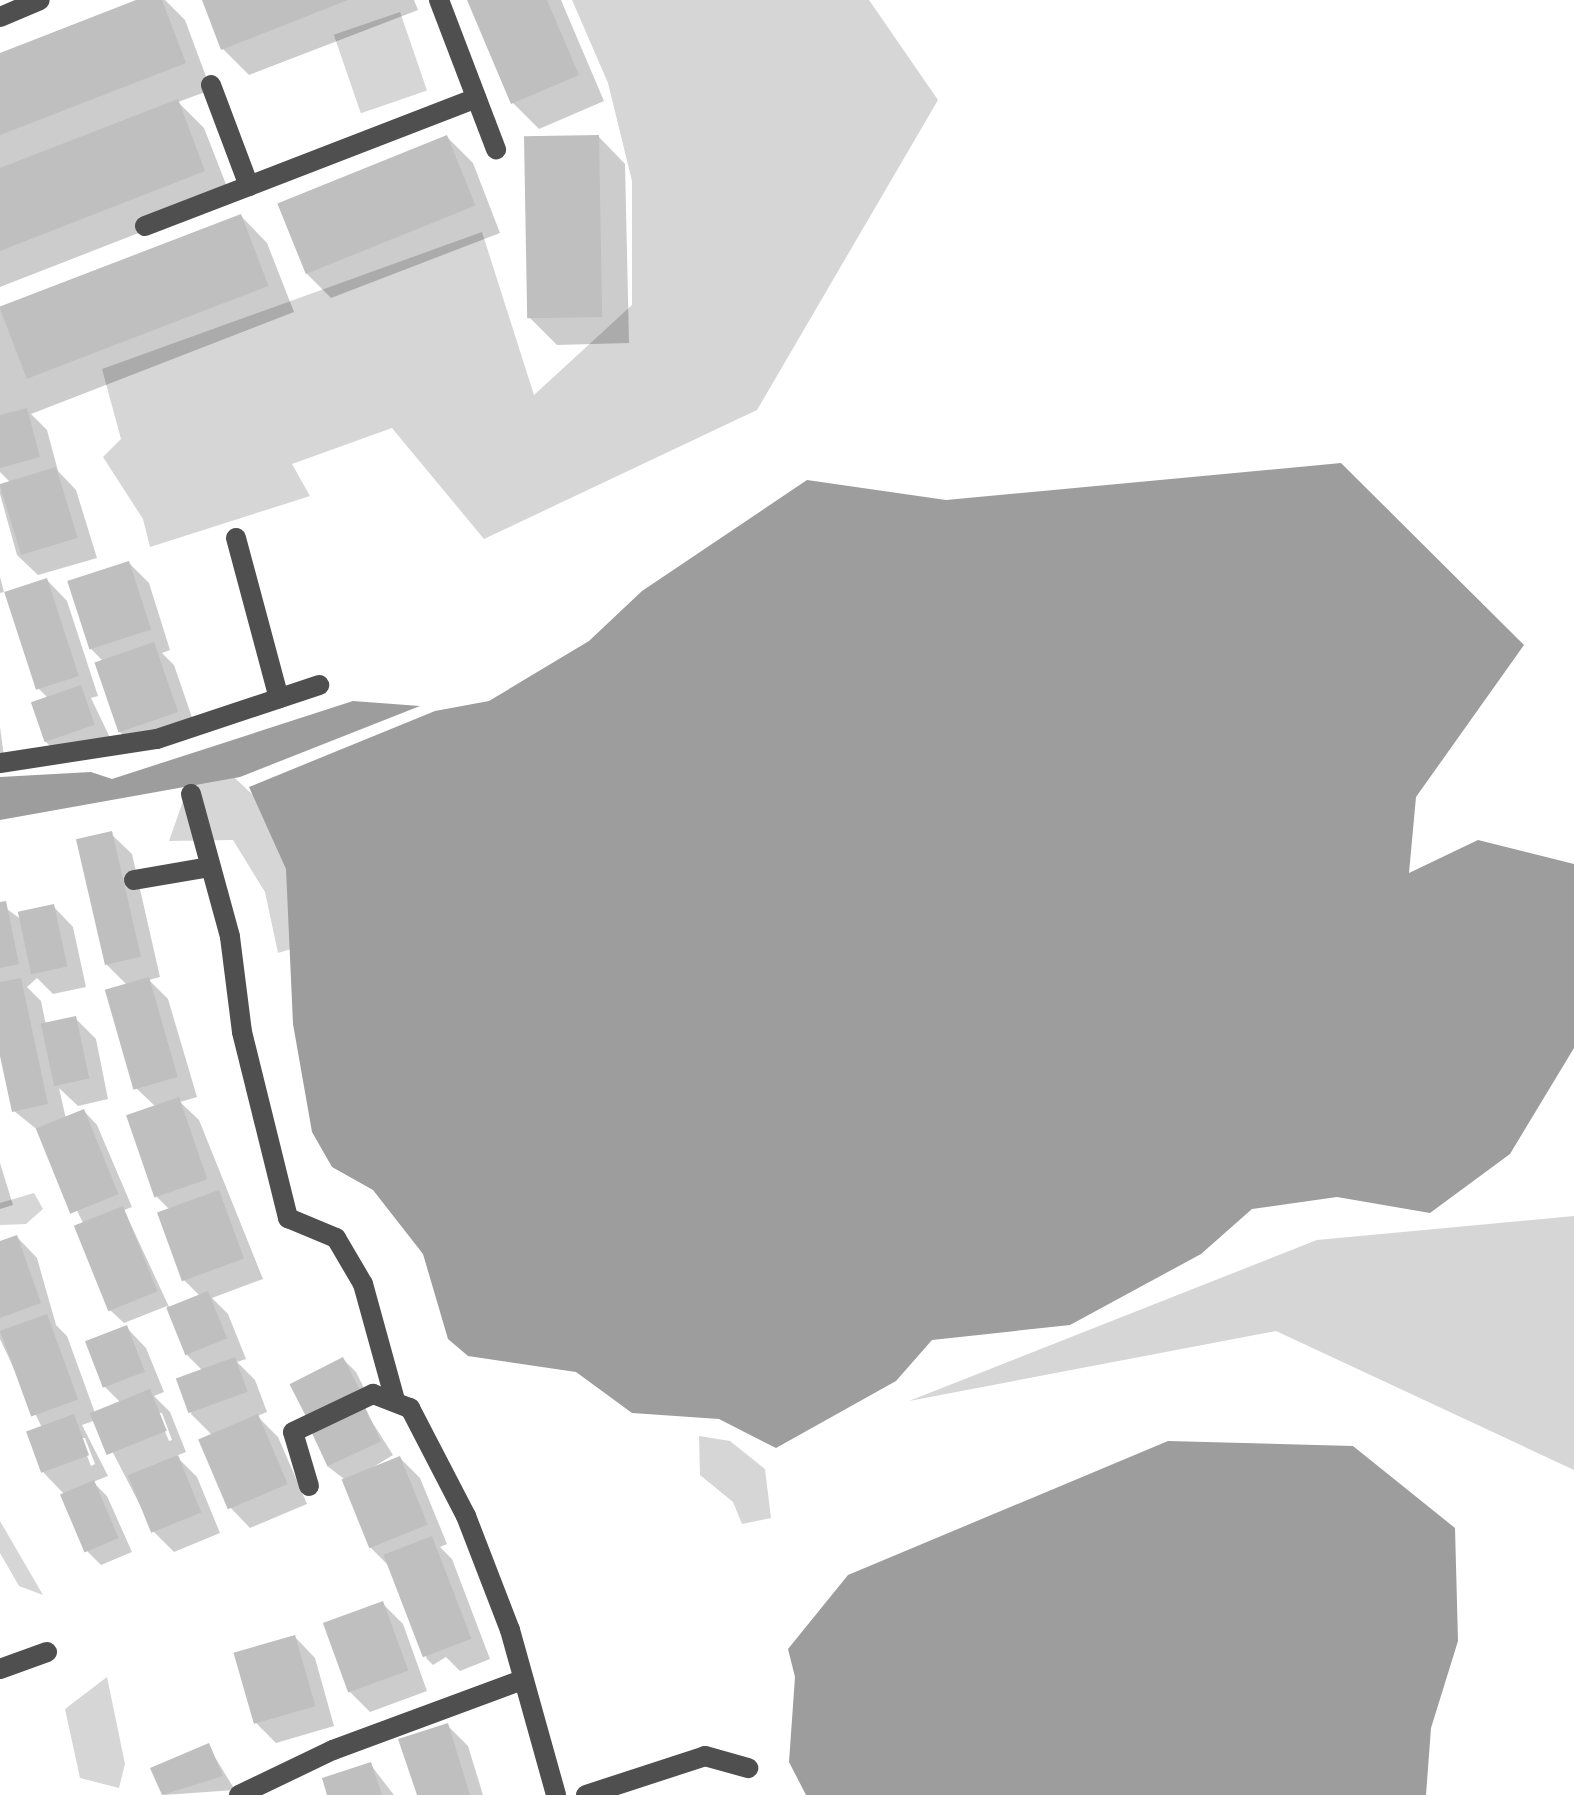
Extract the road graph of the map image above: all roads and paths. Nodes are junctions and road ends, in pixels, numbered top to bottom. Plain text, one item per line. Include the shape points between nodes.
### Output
1 (40, 0) edge
2 (439, 0) edge
3 (0, 17) edge
4 (211, 85) dead end
5 (476, 98) junction
6 (496, 149) dead end
7 (249, 186) junction
8 (145, 226) dead end
9 (236, 538) dead end
10 (319, 685) dead end
11 (279, 698) junction
12 (0, 763) edge
13 (191, 794) dead end
14 (209, 867) junction
15 (134, 880) dead end
16 (395, 1400) junction
17 (309, 1486) dead end
18 (47, 1652) dead end
19 (0, 1669) edge
20 (522, 1680) junction
21 (748, 1768) dead end
22 (239, 1795) edge
23 (556, 1795) edge
24 (586, 1795) edge

1 - 3 street
2 - 5 street
4 - 7 street
5 - 6 street
5 - 7 street
7 - 8 street
9 - 11 street
10 - 11 street
11 - 12 street via 157,739
13 - 14 street
14 - 15 street
14 - 16 street via 230,937 242,1032 288,1218 336,1238 363,1284
16 - 17 street via 358,1398 293,1432
16 - 20 street via 410,1408 466,1516
18 - 19 street
20 - 22 street via 333,1750
20 - 23 street
21 - 24 street via 705,1756

